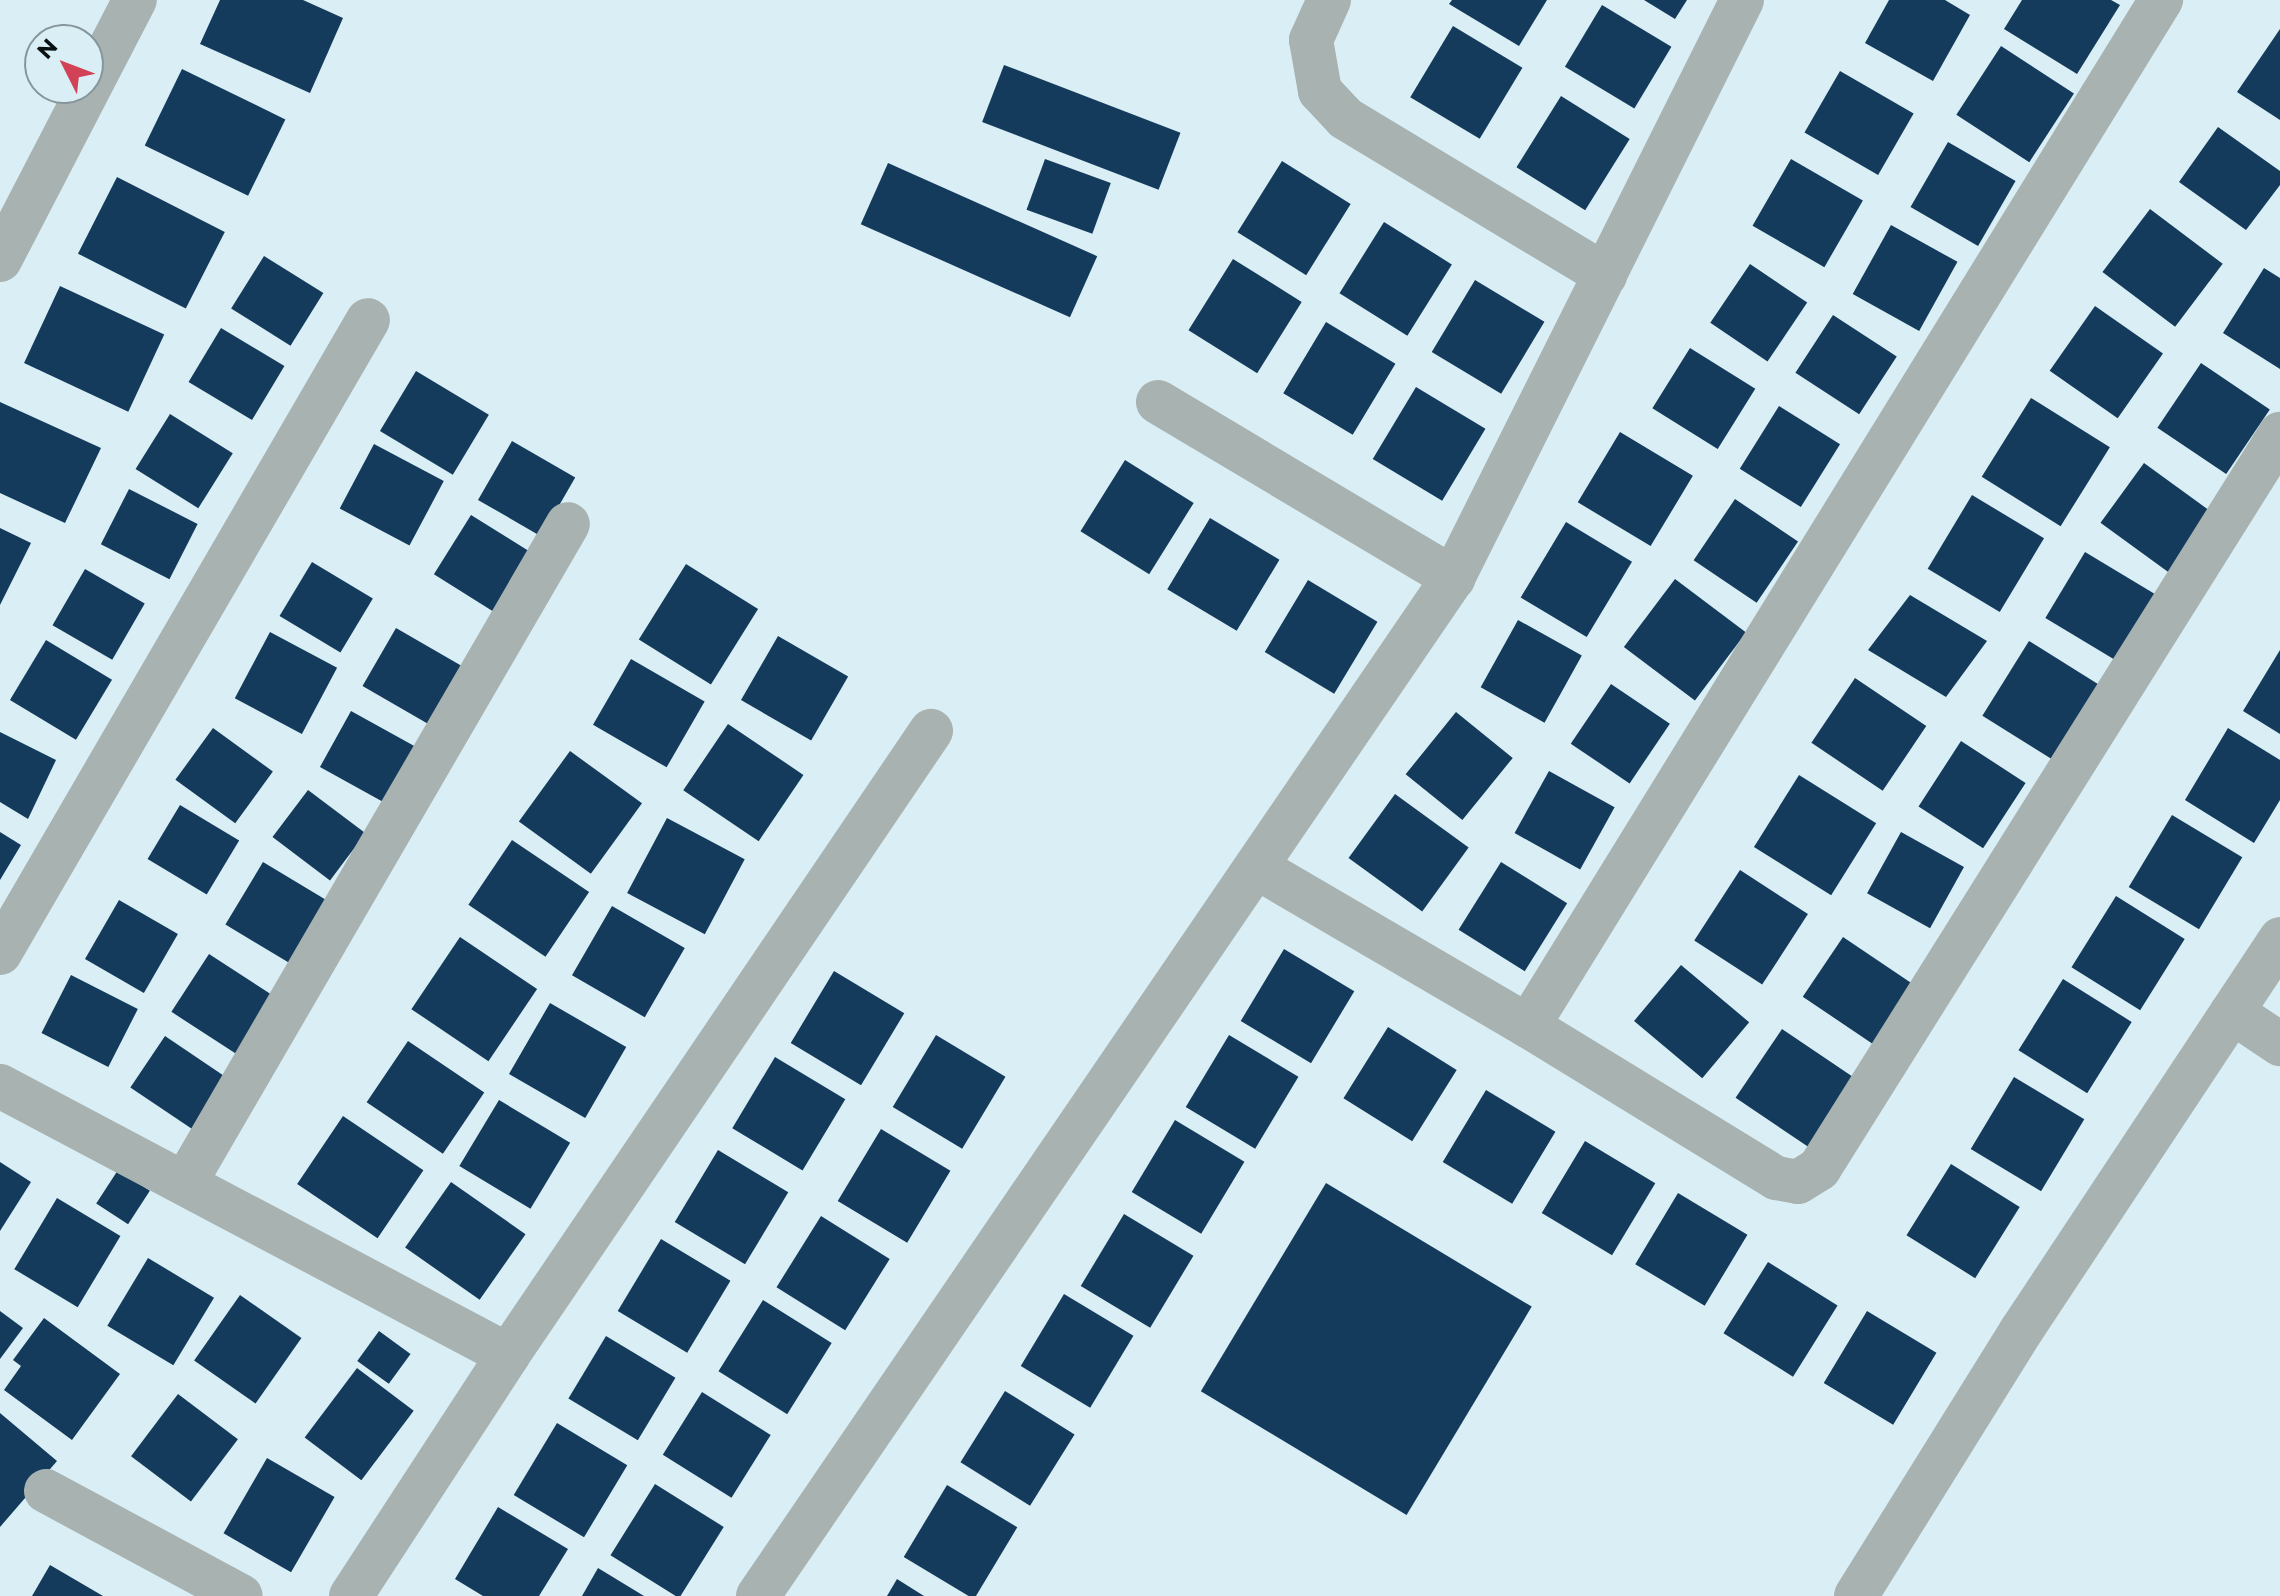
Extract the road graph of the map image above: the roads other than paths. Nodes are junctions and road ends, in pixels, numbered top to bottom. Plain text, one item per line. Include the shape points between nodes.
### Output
1 (135, 0) edge
2 (1329, 0) edge
3 (1742, 0) edge
4 (2161, 0) edge
5 (0, 260) edge
6 (1605, 275) junction
7 (368, 320) dead end
8 (1158, 402) dead end
9 (2280, 434) edge
10 (568, 524) dead end
11 (1453, 578) junction
12 (931, 731) dead end
13 (1256, 867) junction
14 (2280, 939) edge
15 (0, 953) edge
16 (2232, 1012) junction
17 (1528, 1026) junction
18 (2280, 1044) edge
19 (0, 1086) edge
20 (185, 1183) junction
21 (508, 1355) junction
22 (46, 1491) dead end
23 (241, 1596) edge
24 (351, 1596) edge
25 (758, 1596) edge
26 (1856, 1596) edge

1 - 5 street
2 - 6 street via 1311,40 1320,91 1345,118
3 - 6 street
4 - 17 street
6 - 11 street
7 - 15 street
8 - 11 street
9 - 17 street via 1819,1169 1798,1182 1776,1178
10 - 20 street
11 - 13 street
12 - 21 street
13 - 17 street
13 - 25 street
14 - 16 street
16 - 18 street
16 - 26 street via 2021,1331
19 - 20 street
20 - 21 street
21 - 24 street
22 - 23 street

